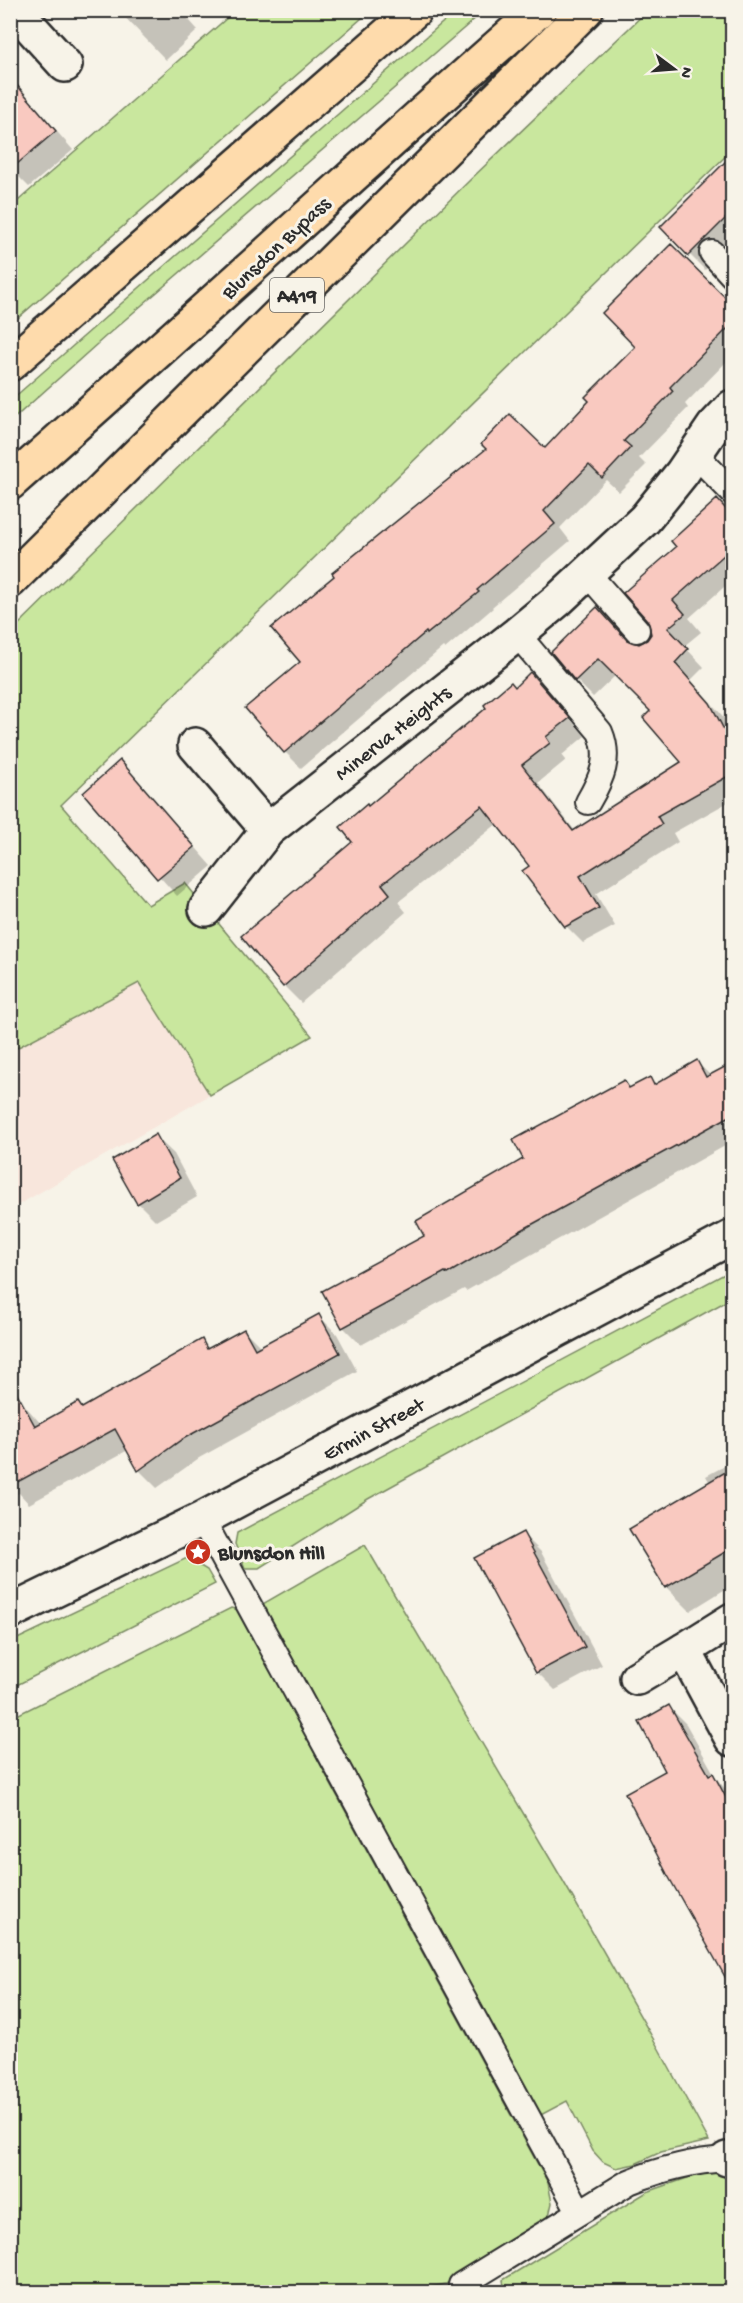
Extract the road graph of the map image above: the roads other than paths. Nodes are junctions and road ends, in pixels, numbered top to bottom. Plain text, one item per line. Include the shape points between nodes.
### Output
1 (15, 10) edge
2 (415, 10) edge
3 (539, 10) edge
4 (586, 10) edge
5 (65, 65) dead end
6 (712, 253) dead end
7 (732, 275) edge
8 (10, 364) edge
9 (732, 407) edge
10 (695, 454) junction
11 (10, 483) edge
12 (732, 492) edge
13 (586, 573) junction
14 (10, 581) edge
15 (638, 630) dead end
16 (517, 634) junction
17 (195, 745) dead end
18 (588, 802) dead end
19 (268, 830) junction
20 (206, 909) dead end
21 (732, 1237) edge
22 (202, 1519) junction
23 (10, 1612) edge
24 (732, 1620) edge
25 (684, 1650) junction
26 (637, 1678) dead end
27 (732, 1739) edge
28 (730, 2159) edge
29 (579, 2211) junction
30 (488, 2281) edge
31 (460, 2285) dead end

1 - 5 street
2 - 8 highway
3 - 11 highway, Blunsdon Bypass / A419
4 - 14 highway, A419
6 - 7 lane
9 - 10 street, Minerva Heights
10 - 12 lane
10 - 13 street, Minerva Heights via 645,519
13 - 15 lane
13 - 16 street, Minerva Heights
16 - 18 lane via 600,732 606,756
16 - 19 street, Minerva Heights
17 - 19 street
19 - 20 street, Minerva Heights
21 - 22 street, Ermin Street
22 - 23 street, Ermin Street
22 - 29 lane
24 - 25 street
25 - 26 street
25 - 27 street
28 - 29 lane via 655,2171
29 - 30 lane
30 - 31 lane

